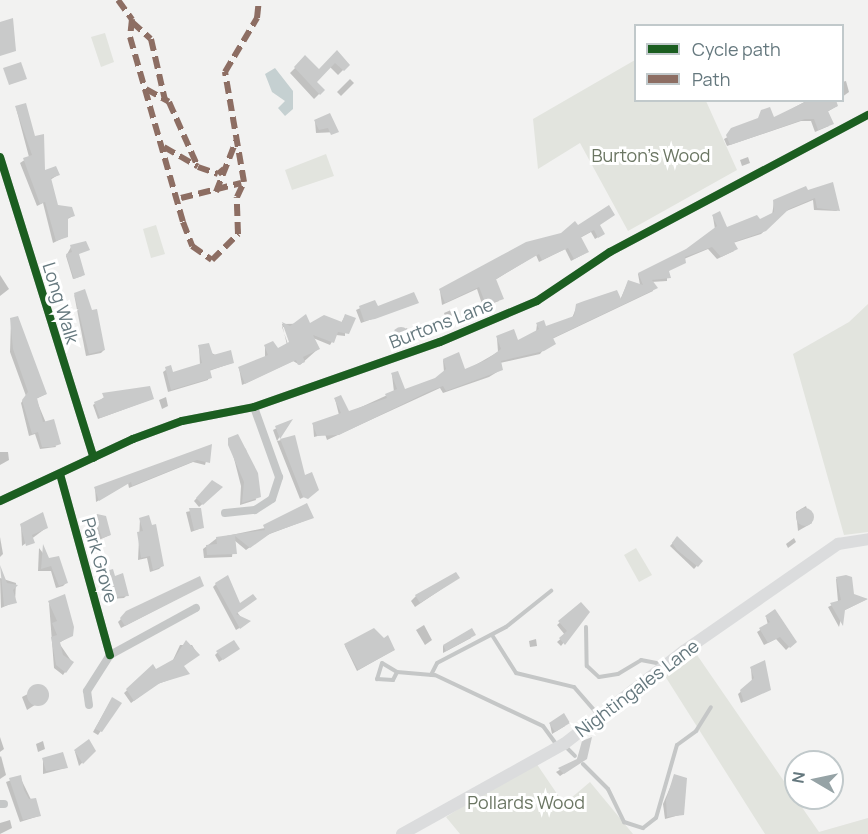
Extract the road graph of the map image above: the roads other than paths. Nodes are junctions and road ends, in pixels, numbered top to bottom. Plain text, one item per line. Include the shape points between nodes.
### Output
1 (868, 115) edge
2 (0, 157) edge
3 (254, 407) junction
4 (94, 458) junction
5 (60, 474) junction
6 (0, 501) edge
7 (225, 513) dead end
8 (868, 539) edge
9 (551, 591) dead end
10 (196, 608) dead end
11 (586, 627) dead end
12 (492, 635) junction
13 (110, 655) junction
14 (666, 665) junction
15 (398, 672) junction
16 (430, 676) junction
17 (89, 705) dead end
18 (711, 707) dead end
19 (599, 717) junction
20 (561, 746) junction
21 (575, 756) dead end
22 (583, 764) dead end
23 (402, 834) edge

1 - 3 street, Burtons Lane via 618,248 537,301 440,342
2 - 4 street, Long Walk
3 - 4 street, Burtons Lane via 182,421
3 - 7 street via 279,477 272,500 255,510
4 - 5 street, Burtons Lane
5 - 6 street, Burtons Lane
5 - 13 street, Park Grove
8 - 14 main road, Nightingales Lane via 838,544
9 - 12 lane
10 - 13 street
11 - 14 lane via 586,666 599,677 618,674 641,660
12 - 16 lane via 437,663
12 - 19 lane via 516,673 574,687
13 - 17 street via 87,691
14 - 19 main road, Nightingales Lane
15 - 15 lane via 393,680 377,680 382,663
15 - 16 lane
16 - 20 lane via 543,726
18 - 22 lane via 696,731 676,744 656,819 643,828 624,822 608,789
19 - 20 main road, Nightingales Lane
20 - 21 lane
20 - 23 main road, Nightingales Lane

